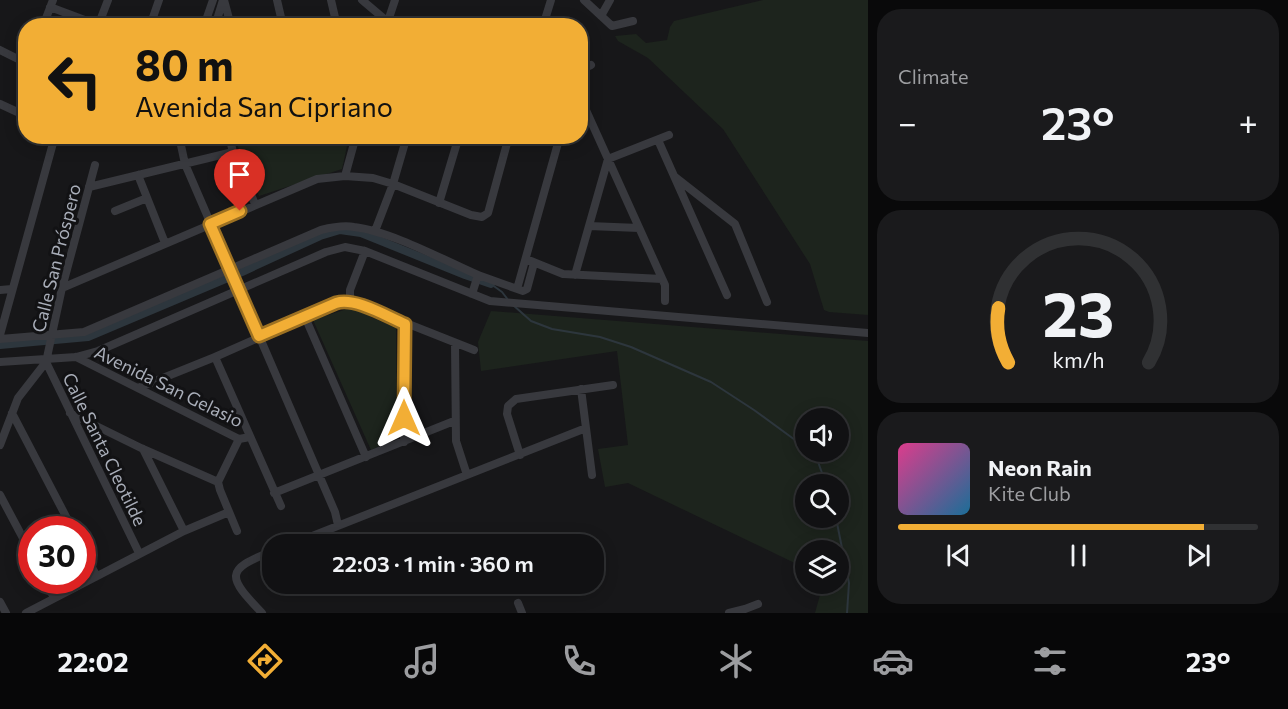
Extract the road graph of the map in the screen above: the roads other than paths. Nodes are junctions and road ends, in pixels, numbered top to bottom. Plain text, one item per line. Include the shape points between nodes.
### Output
1 (108, 0) edge
2 (159, 0) edge
3 (213, 0) edge
4 (224, 0) edge
5 (277, 0) edge
6 (331, 0) edge
7 (362, 0) edge
8 (395, 0) edge
9 (551, 0) edge
10 (584, 0) edge
11 (609, 0) edge
12 (51, 3) edge
13 (601, 16) junction
14 (46, 18) edge
15 (83, 18) edge
16 (101, 18) edge
17 (153, 18) edge
18 (207, 18) edge
19 (218, 18) edge
20 (229, 18) edge
21 (281, 18) edge
22 (335, 18) edge
23 (381, 18) edge
24 (389, 18) edge
25 (545, 18) edge
26 (633, 21) dead end
27 (0, 50) edge
28 (18, 59) edge
29 (591, 65) dead end
30 (588, 66) edge
31 (0, 105) edge
32 (18, 113) edge
33 (588, 115) edge
34 (669, 135) dead end
35 (657, 140) junction
36 (54, 144) edge
37 (181, 144) edge
38 (231, 144) edge
39 (354, 144) edge
40 (405, 144) edge
41 (457, 144) edge
42 (507, 144) edge
43 (558, 144) edge
44 (233, 152) junction
45 (608, 159) junction
46 (185, 164) junction
47 (95, 165) dead end
48 (138, 175) junction
49 (345, 176) junction
50 (674, 176) junction
51 (393, 184) junction
52 (89, 186) junction
53 (147, 198) junction
54 (440, 203) junction
55 (255, 204) junction
56 (115, 211) dead end
57 (210, 224) junction
58 (589, 226) junction
59 (639, 228) junction
60 (375, 231) junction
61 (165, 243) junction
62 (364, 251) junction
63 (530, 261) junction
64 (231, 272) junction
65 (575, 274) junction
66 (478, 275) junction
67 (662, 279) junction
68 (239, 287) junction
69 (62, 288) junction
70 (12, 289) junction
71 (0, 290) edge
72 (472, 294) junction
73 (727, 295) dead end
74 (665, 301) dead end
75 (350, 302) junction
76 (767, 302) dead end
77 (305, 317) junction
78 (405, 324) junction
79 (868, 333) edge
80 (259, 336) junction
81 (0, 337) edge
82 (51, 338) junction
83 (455, 344) junction
84 (474, 350) dead end
85 (47, 357) junction
86 (76, 357) junction
87 (215, 357) junction
88 (0, 362) edge
89 (613, 385) dead end
90 (138, 388) junction
91 (581, 389) junction
92 (12, 413) junction
93 (69, 413) junction
94 (454, 422) junction
95 (586, 428) junction
96 (250, 437) junction
97 (239, 439) junction
98 (404, 442) junction
99 (0, 445) edge
100 (143, 449) junction
101 (520, 455) junction
102 (366, 457) junction
103 (466, 475) junction
104 (592, 475) dead end
105 (319, 476) junction
106 (218, 482) junction
107 (274, 493) junction
108 (0, 495) edge
109 (280, 506) dead end
110 (229, 512) junction
111 (65, 516) edge
112 (338, 525) junction
113 (18, 529) edge
114 (184, 531) junction
115 (237, 531) dead end
116 (316, 534) edge
117 (139, 553) junction
118 (262, 555) edge
119 (96, 576) edge
120 (52, 594) edge
121 (62, 594) edge
122 (54, 598) junction
123 (0, 602) edge
124 (518, 603) dead end
125 (758, 604) dead end
126 (6, 613) edge
127 (27, 613) edge
128 (262, 613) edge
129 (522, 613) edge
130 (729, 613) edge

1 - 16 street
2 - 17 street
3 - 18 street
4 - 19 street
4 - 20 street
5 - 21 street
6 - 22 street
7 - 23 street
8 - 24 street
9 - 25 street
10 - 13 street
11 - 13 street
12 - 14 street
12 - 15 street
13 - 26 street via 612,26
27 - 28 street
29 - 30 street
31 - 32 street
33 - 45 street
34 - 35 street
35 - 45 street
35 - 50 street
36 - 70 street
37 - 46 street
38 - 44 street
39 - 49 street
40 - 51 street
41 - 54 street
42 - 54 street via 488,213 482,217 471,215
43 - 63 street
44 - 46 street
44 - 55 street
45 - 58 street
45 - 59 street
46 - 48 street
46 - 57 street
47 - 52 street, Calle San Próspero
48 - 52 street
48 - 53 street
49 - 51 street
49 - 55 street via 317,179
50 - 73 street
50 - 76 street via 735,224
51 - 54 street
51 - 60 street
52 - 69 street, Calle San Próspero
53 - 56 street
53 - 61 street
55 - 57 street
57 - 61 street
57 - 64 street
58 - 59 street
58 - 65 street
59 - 67 street
60 - 64 street via 346,226 321,230
60 - 66 street
61 - 69 street
62 - 68 street via 335,249
62 - 72 street
62 - 75 street via 350,290
63 - 65 street via 563,274
63 - 66 street via 517,289
64 - 68 street
64 - 82 street via 84,332
65 - 67 street
66 - 72 street
67 - 74 street
68 - 80 street
68 - 86 street via 98,351
69 - 82 street, Calle San Próspero
70 - 71 street
70 - 81 street
72 - 79 street via 490,301
75 - 77 street via 336,303
75 - 78 street
77 - 80 street
77 - 102 street
78 - 83 street
78 - 98 street
80 - 87 street
80 - 105 street
81 - 82 street
82 - 85 street, Calle San Próspero
83 - 84 street
83 - 94 street
85 - 86 street
85 - 88 street
85 - 92 street
85 - 93 street, Calle Santa Cleotilde
86 - 90 street, Avenida San Gelasio
87 - 90 street
87 - 96 street
89 - 91 street
90 - 97 street, Avenida San Gelasio
91 - 95 street
91 - 101 street via 516,399 508,406
92 - 99 street
92 - 111 street
93 - 100 street
93 - 117 street, Calle Santa Cleotilde
94 - 98 street
94 - 103 street
95 - 101 street
95 - 104 street
96 - 97 street, Avenida San Gelasio
96 - 107 street
97 - 106 street
98 - 102 street
100 - 106 street
100 - 114 street
101 - 103 street
102 - 105 street
103 - 112 street
105 - 107 street
105 - 112 street
106 - 110 street
107 - 109 street
108 - 113 street
110 - 114 street
110 - 115 street
112 - 116 street
114 - 117 street
117 - 119 street
118 - 128 street via 238,567 237,582
120 - 122 street
121 - 122 street
122 - 127 street
123 - 126 street
124 - 129 street
125 - 130 street

